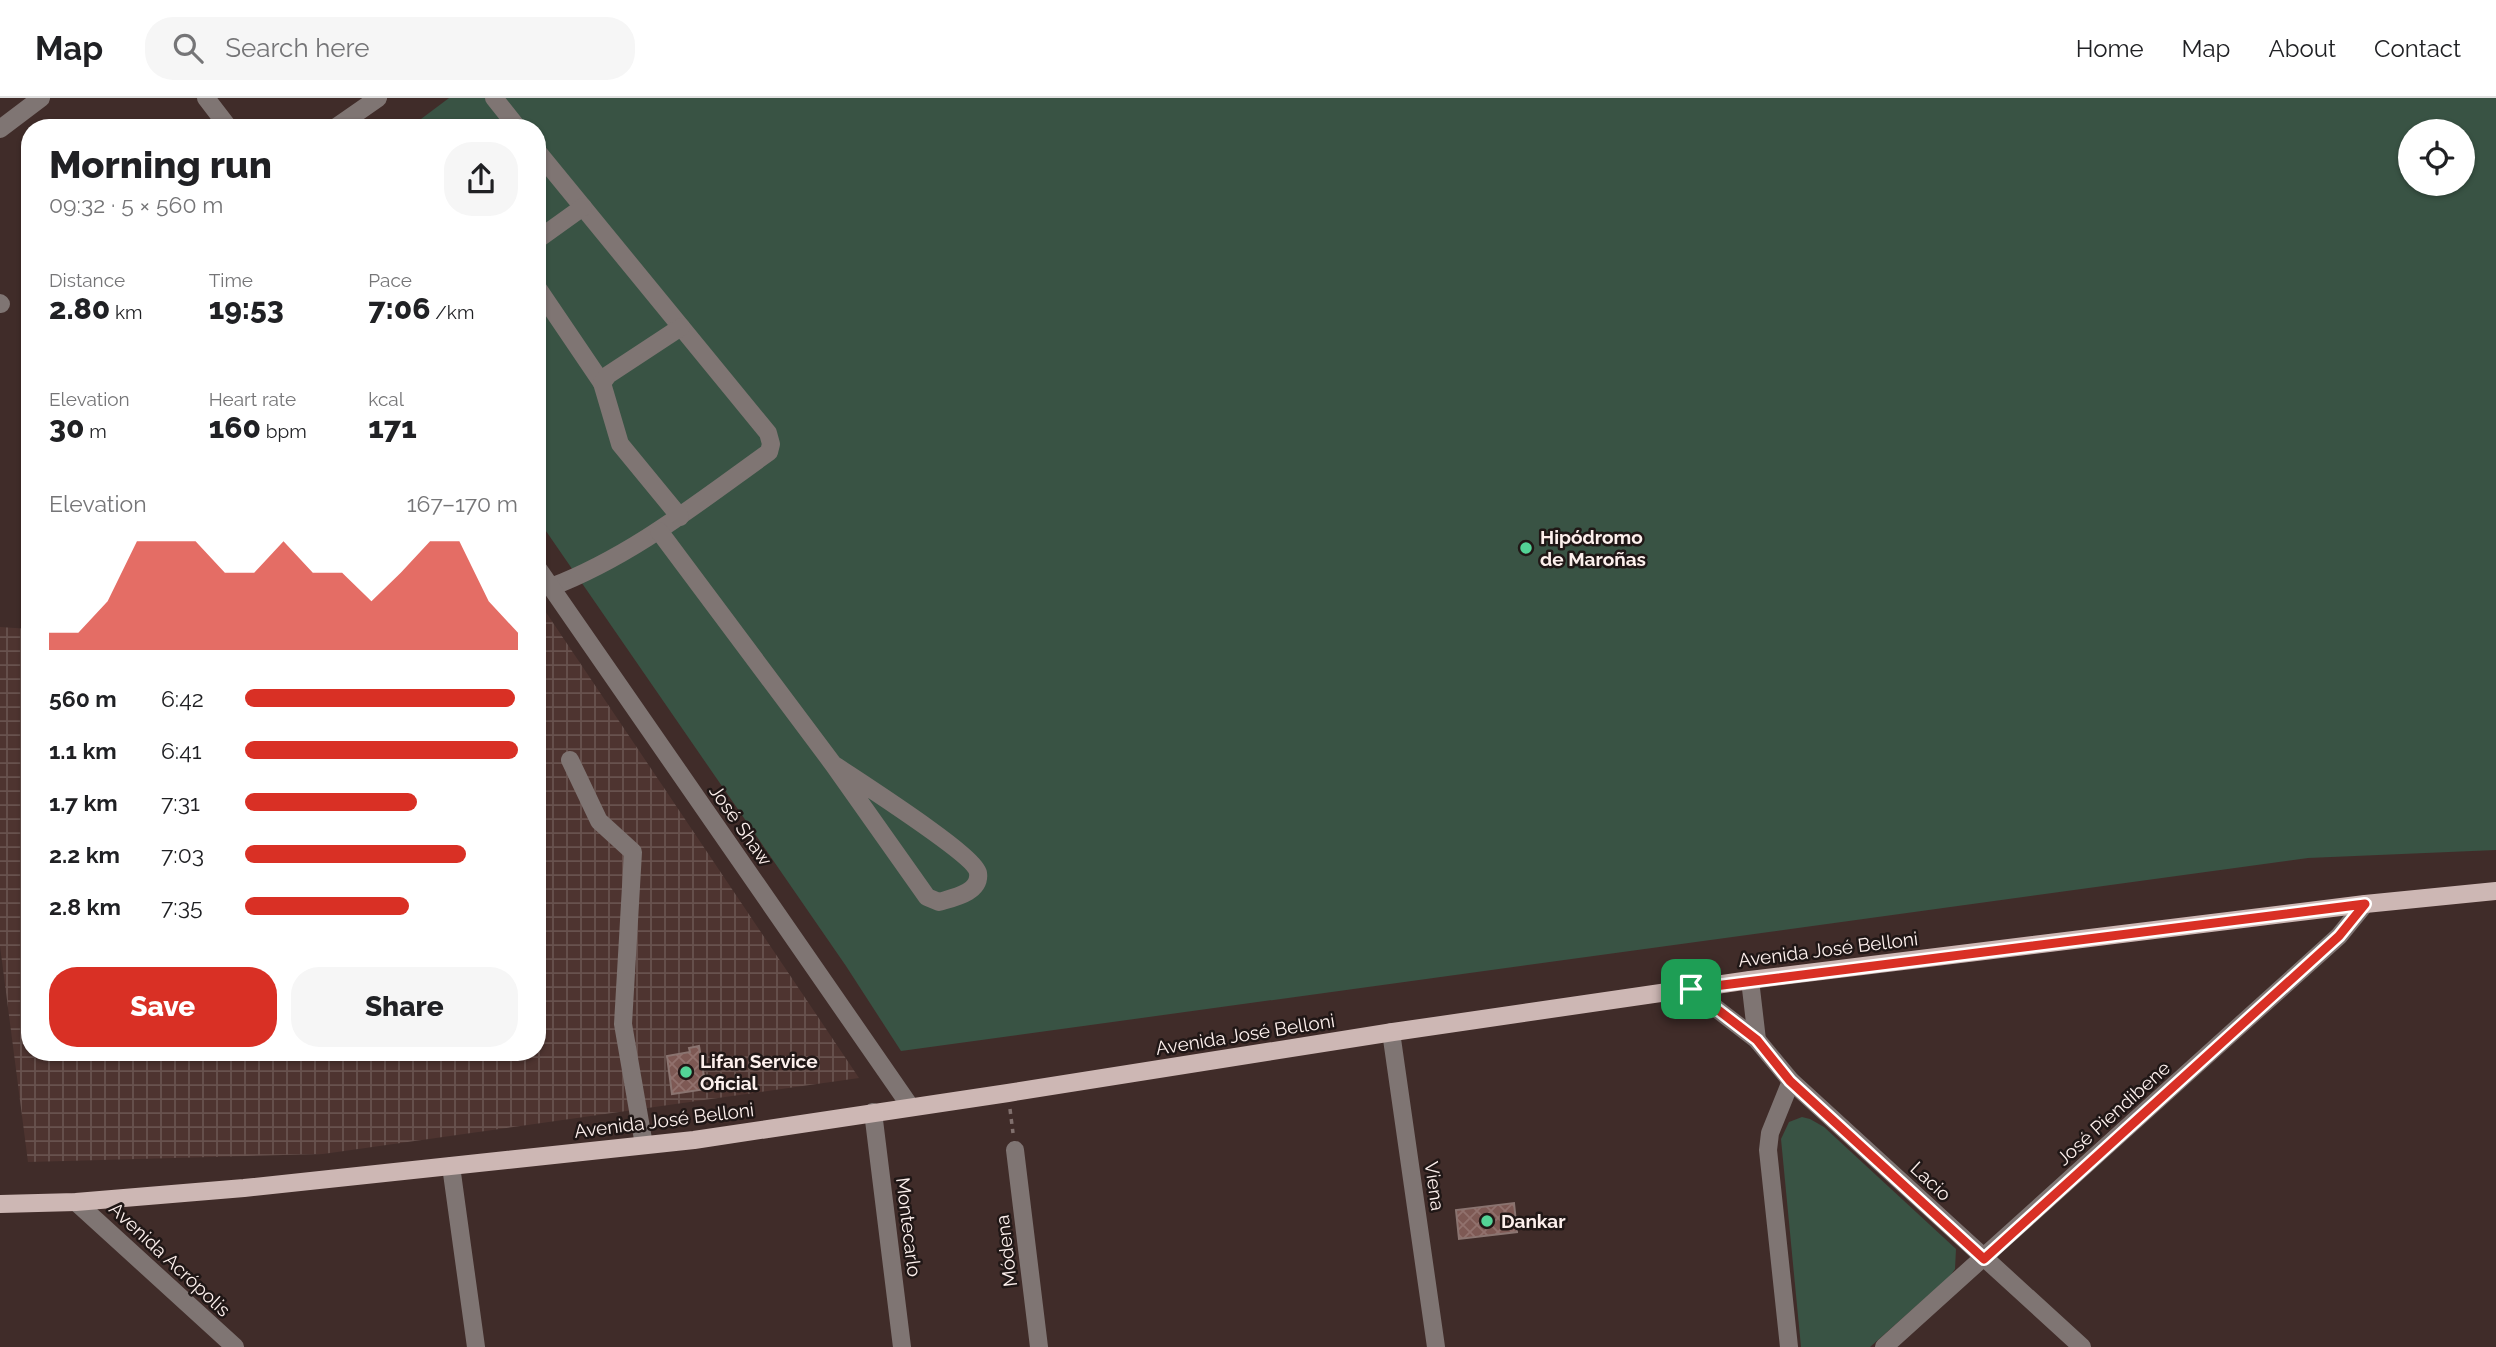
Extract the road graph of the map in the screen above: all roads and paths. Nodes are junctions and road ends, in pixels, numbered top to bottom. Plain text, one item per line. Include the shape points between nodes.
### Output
1 (41, 98) edge
2 (206, 98) edge
3 (378, 98) edge
4 (494, 98) edge
5 (222, 119) edge
6 (348, 119) edge
7 (511, 119) edge
8 (0, 129) edge
9 (546, 162) edge
10 (583, 207) junction
11 (546, 234) edge
12 (546, 299) edge
13 (681, 327) junction
14 (602, 383) junction
15 (680, 517) junction
16 (659, 531) junction
17 (546, 580) edge
18 (551, 587) junction
19 (570, 760) dead end
20 (833, 764) junction
21 (2496, 891) edge
22 (2365, 904) junction
23 (1751, 980) junction
24 (1691, 989) junction
25 (1391, 1032) junction
26 (1757, 1040) junction
27 (1790, 1081) junction
28 (1008, 1093) junction
29 (910, 1106) junction
30 (873, 1112) junction
31 (645, 1145) junction
32 (1015, 1150) joint
33 (451, 1166) junction
34 (76, 1202) junction
35 (0, 1204) edge
36 (1984, 1259) junction
37 (235, 1347) edge
38 (476, 1347) edge
39 (902, 1347) edge
40 (1039, 1347) edge
41 (1436, 1347) edge
42 (1789, 1347) edge
43 (1884, 1347) edge
44 (2082, 1347) edge

1 - 8 street
2 - 5 street
3 - 6 street
4 - 7 street
9 - 10 street
10 - 11 street
10 - 13 street
12 - 14 street
13 - 14 street
13 - 15 street via 768,433 771,444 769,452
14 - 15 street via 620,444
15 - 16 street
16 - 18 street via 603,565
16 - 20 street
17 - 18 street, José Shaw
18 - 29 street, José Shaw
19 - 31 street via 599,821 633,852 623,1024
20 - 20 street via 973,863 978,873 970,891 939,902 927,897
21 - 22 main road, Avenida José Belloni
22 - 23 main road, Avenida José Belloni
22 - 36 street, José Piendibene via 2339,936
23 - 24 main road, Avenida José Belloni
23 - 26 street
24 - 25 main road, Avenida José Belloni
24 - 26 street, Lacio
25 - 28 main road, Avenida José Belloni
25 - 41 street, Viena
26 - 27 street, Lacio
27 - 36 street, Lacio
27 - 42 street via 1768,1150
28 - 29 main road, Avenida José Belloni
28 - 32 path
29 - 30 main road, Avenida José Belloni
30 - 31 main road, Avenida José Belloni
30 - 39 street, Montecarlo
31 - 33 main road, Avenida José Belloni
32 - 40 street, Módena
33 - 34 main road, Avenida José Belloni
33 - 38 street
34 - 35 main road, Avenida José Belloni
34 - 37 street, Avenida Acrópolis
36 - 43 street, José Piendibene
36 - 44 street, Lacio

